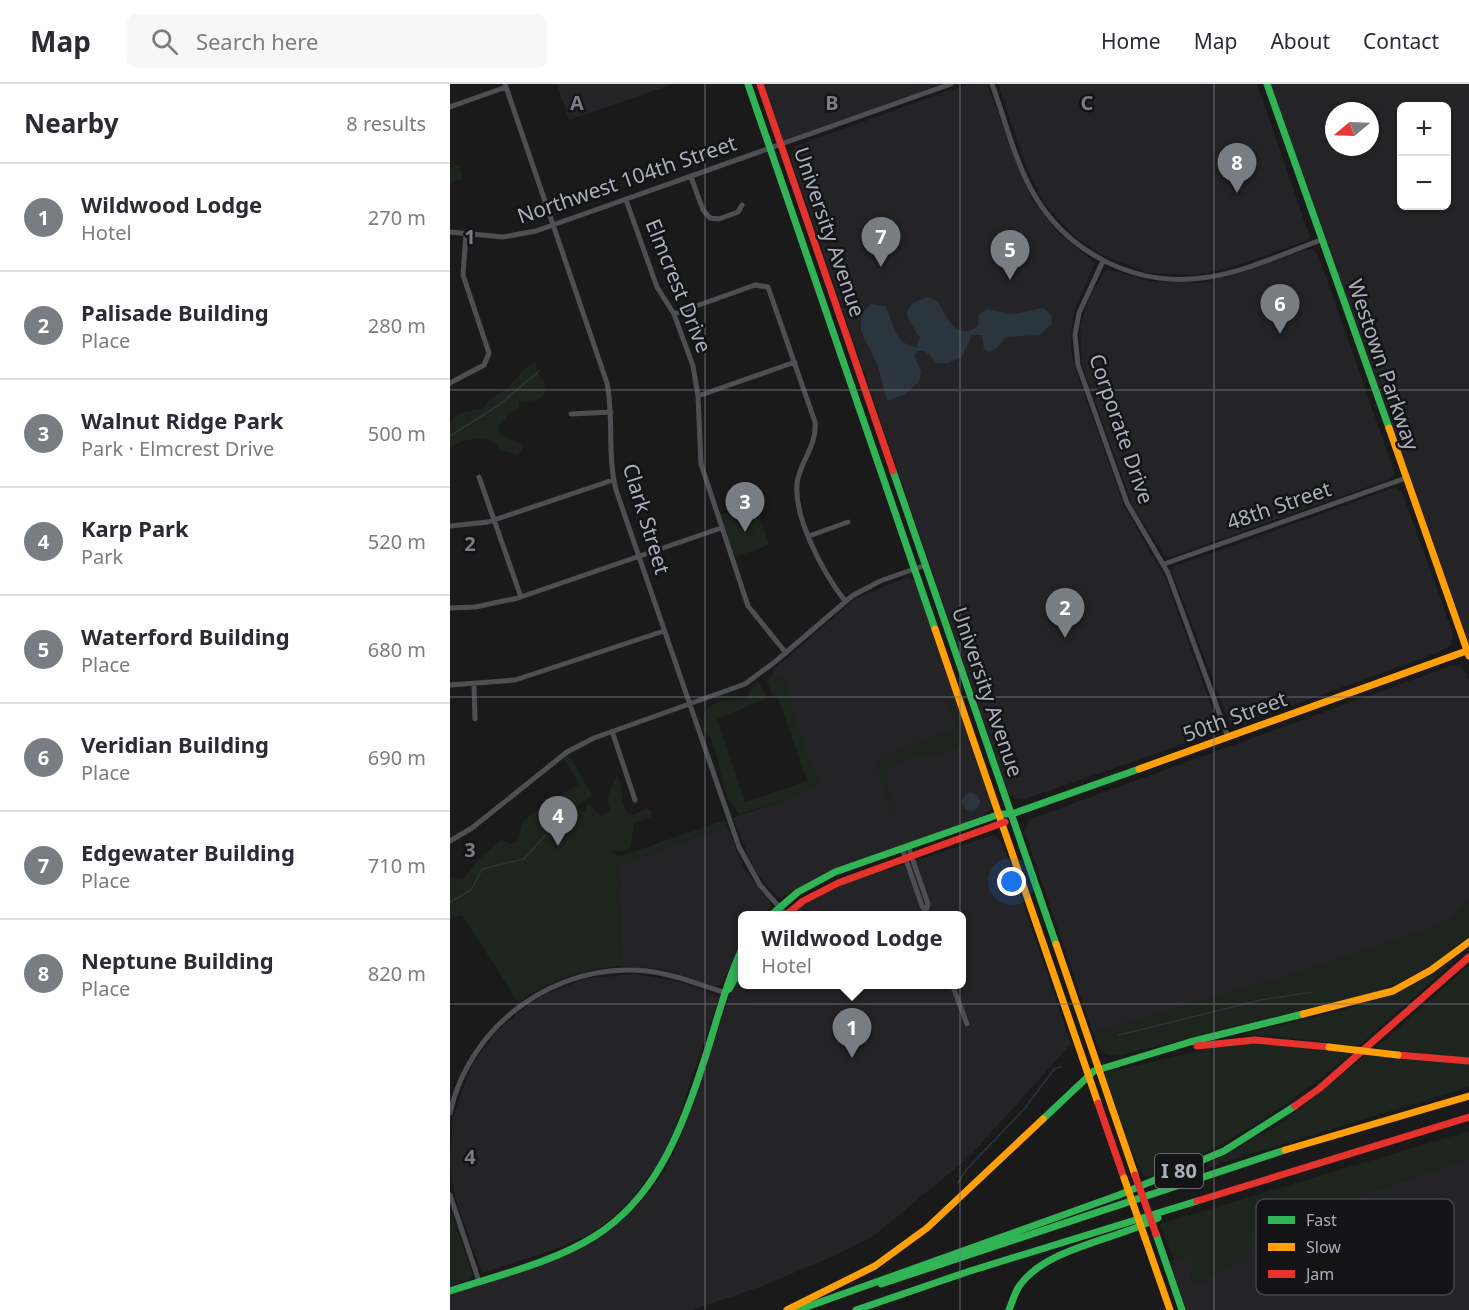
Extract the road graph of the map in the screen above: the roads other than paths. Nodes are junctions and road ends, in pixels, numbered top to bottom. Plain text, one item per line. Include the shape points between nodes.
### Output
1 (748, 84) edge
2 (760, 84) edge
3 (951, 84) edge
4 (992, 84) edge
5 (1267, 84) edge
6 (505, 86) edge
7 (450, 107) edge
8 (776, 147) junction
9 (691, 177) junction
10 (626, 200) junction
11 (742, 205) dead end
12 (553, 225) junction
13 (450, 231) edge
14 (466, 234) junction
15 (1322, 240) junction
16 (1103, 261) junction
17 (674, 314) junction
18 (795, 362) junction
19 (450, 383) edge
20 (698, 396) junction
21 (611, 412) junction
22 (571, 414) dead end
23 (479, 477) dead end
24 (1406, 478) junction
25 (613, 480) junction
26 (494, 521) junction
27 (848, 522) dead end
28 (450, 526) edge
29 (721, 528) junction
30 (809, 536) junction
31 (639, 557) junction
32 (1164, 564) junction
33 (926, 565) junction
34 (915, 569) junction
35 (521, 597) junction
36 (845, 601) junction
37 (450, 608) edge
38 (664, 631) junction
39 (1468, 652) edge
40 (786, 653) junction
41 (450, 685) edge
42 (474, 685) junction
43 (690, 704) junction
44 (476, 719) dead end
45 (612, 731) junction
46 (1228, 737) junction
47 (635, 800) dead end
48 (1000, 814) junction
49 (1012, 814) junction
50 (1003, 824) junction
51 (450, 841) edge
52 (905, 847) junction
53 (909, 858) junction
54 (779, 907) junction
55 (774, 911) edge
56 (782, 911) edge
57 (790, 911) edge
58 (926, 911) edge
59 (1469, 942) edge
60 (738, 957) edge
61 (1469, 957) edge
62 (738, 973) edge
63 (954, 989) edge
64 (726, 993) junction
65 (967, 1024) dead end
66 (1142, 1056) junction
67 (1469, 1061) edge
68 (1099, 1068) junction
69 (1089, 1073) junction
70 (1469, 1096) edge
71 (450, 1113) edge
72 (1469, 1117) edge
73 (1469, 1122) edge
74 (1418, 1133) junction
75 (450, 1195) edge
76 (1167, 1212) junction
77 (479, 1281) junction
78 (450, 1290) edge
79 (838, 1296) junction
80 (788, 1310) edge
81 (798, 1310) edge
82 (855, 1310) edge
83 (1009, 1310) edge
84 (1170, 1310) edge
85 (1182, 1310) edge

1 - 8 main road, University Avenue
2 - 8 main road, University Avenue
3 - 8 street, Northwest 104th Street
4 - 16 street via 1037,199 1072,240
5 - 15 main road, Westown Parkway
6 - 7 street
6 - 12 street, Clark Street
8 - 9 street, Northwest 104th Street
8 - 33 main road, University Avenue
8 - 34 main road, University Avenue
9 - 10 street, Northwest 104th Street
9 - 11 street via 710,218 738,212
10 - 12 street, Northwest 104th Street
10 - 17 street, Elmcrest Drive via 657,286
12 - 14 street, Northwest 104th Street via 514,236
12 - 21 street, Clark Street via 608,383
13 - 14 street, Northwest 104th Street
14 - 19 street via 463,275 489,353 484,365
15 - 16 street via 1202,278 1151,277
15 - 24 main road, Westown Parkway
16 - 32 street, Corporate Drive via 1079,314 1076,357 1127,503
17 - 18 street via 764,285 771,292
17 - 20 street, Elmcrest Drive via 693,366
18 - 20 street
18 - 30 street via 815,422 814,440 796,490
20 - 29 street, Elmcrest Drive via 700,464
21 - 22 street
21 - 25 street, Clark Street
23 - 26 street
24 - 32 street, 48th Street
24 - 39 main road, Westown Parkway
25 - 26 street
25 - 31 street, Clark Street
26 - 28 street
26 - 35 street
27 - 30 street
29 - 31 street
29 - 40 street, Elmcrest Drive via 751,612
30 - 36 street via 826,575
31 - 35 street
31 - 38 street, Clark Street
32 - 46 street, Corporate Drive
33 - 34 street
33 - 49 main road, University Avenue
34 - 36 street via 880,581
34 - 48 main road, University Avenue
35 - 37 street via 493,605
36 - 40 street
38 - 42 street via 541,673
38 - 43 street, Clark Street
39 - 46 main road, 50th Street
40 - 43 street via 745,684
41 - 42 street
42 - 44 street
43 - 45 street
43 - 54 street, Clark Street via 739,847 760,885
45 - 47 street
45 - 51 street via 553,760 472,828
46 - 49 main road, 50th Street
48 - 49 main road
48 - 50 main road, University Avenue
48 - 52 main road
49 - 50 main road
49 - 68 main road, University Avenue
50 - 53 main road
50 - 69 main road, University Avenue
52 - 53 street
52 - 54 main road via 821,878
53 - 57 main road via 838,883
53 - 58 street
54 - 55 main road
54 - 56 street, Clark Street
59 - 66 main road via 1393,991
60 - 64 main road
61 - 79 main road, I 80 via 1320,1088 1224,1151 1119,1194
62 - 64 main road
63 - 65 street
64 - 71 street via 644,970 594,973 555,985 520,1005 475,1051 461,1077
64 - 77 main road via 676,1139 637,1202 583,1242
66 - 67 main road, bridge via 1255,1040
66 - 68 main road
68 - 69 main road
68 - 85 main road, University Avenue, bridge
69 - 80 main road via 902,1249
69 - 84 main road, University Avenue, bridge
70 - 79 main road via 1255,1159
72 - 74 main road
73 - 74 main road, I 80
74 - 76 main road, I 80
75 - 77 street
76 - 82 main road, I 80 via 970,1270
76 - 83 main road via 1141,1229 1055,1258 1037,1268 1017,1288
77 - 78 main road
79 - 81 main road, I 80

